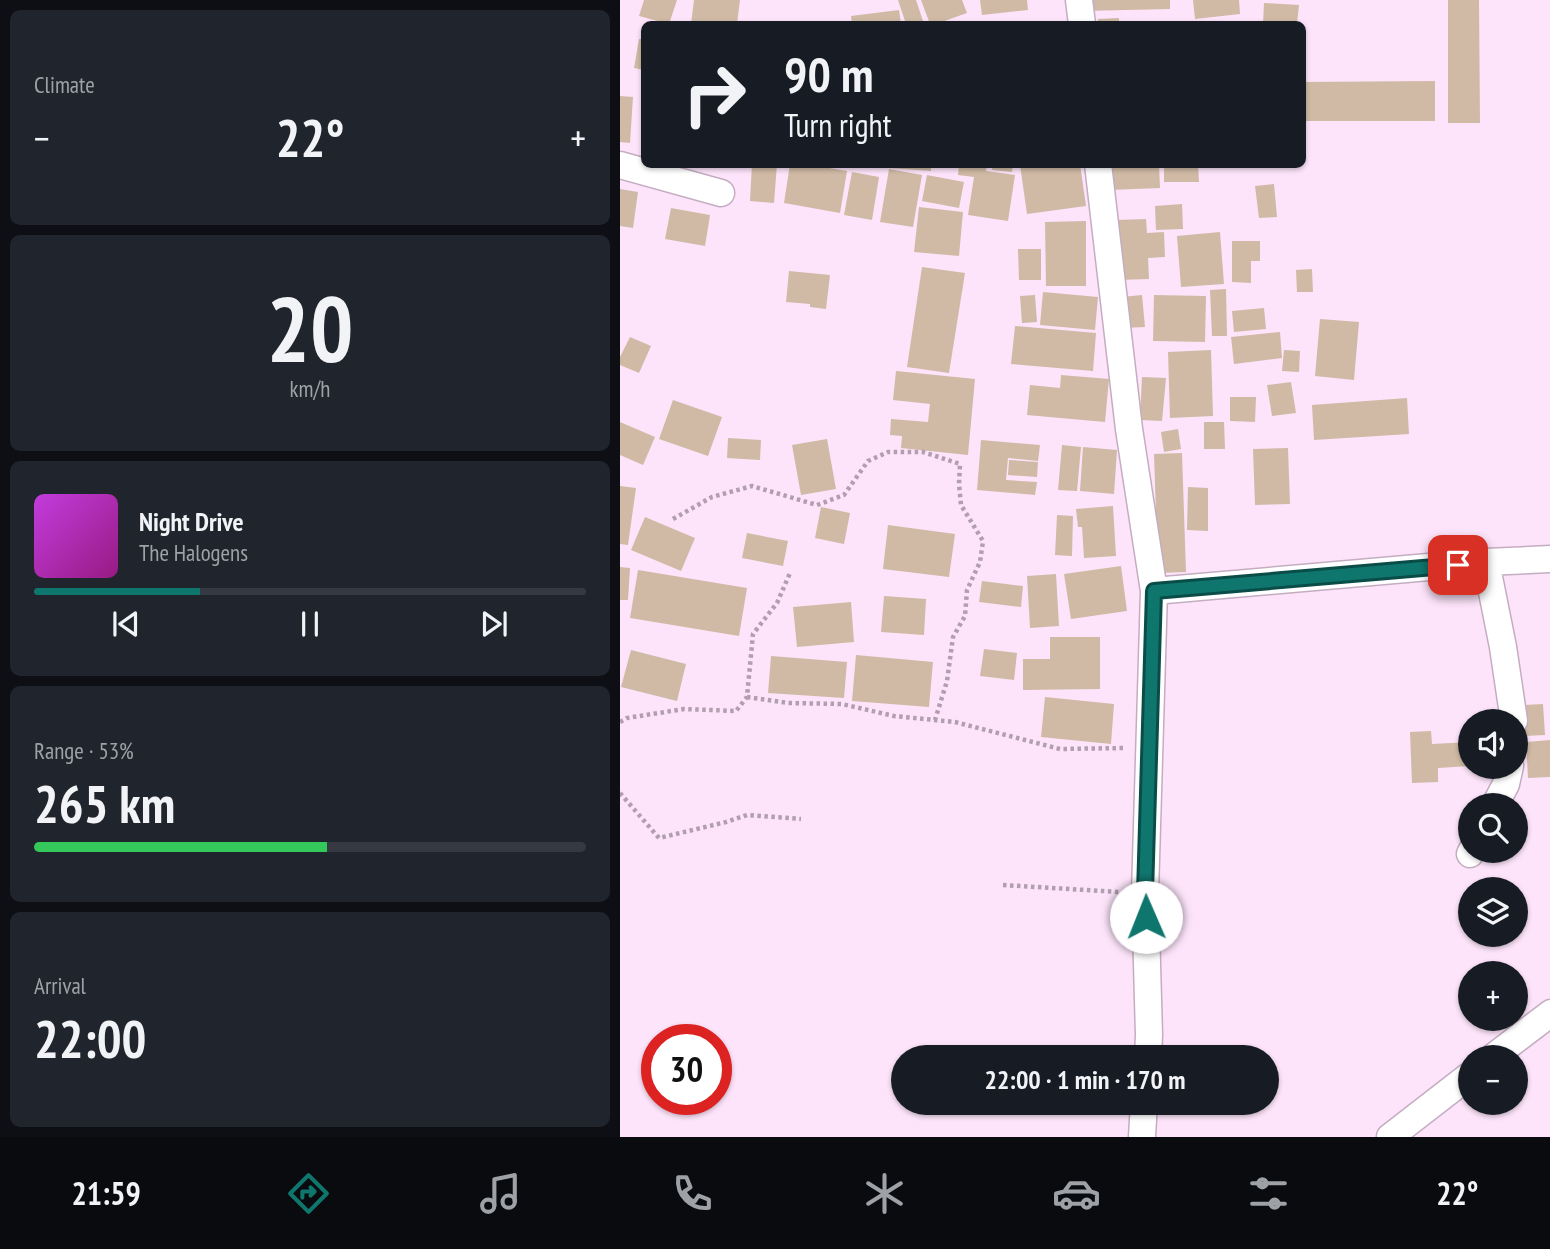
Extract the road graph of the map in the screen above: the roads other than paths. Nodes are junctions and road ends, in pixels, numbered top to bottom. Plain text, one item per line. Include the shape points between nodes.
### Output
1 (1078, 0) edge
2 (1082, 21) edge
3 (620, 165) edge
4 (1098, 168) edge
5 (721, 193) dead end
6 (1550, 559) edge
7 (1486, 562) junction
8 (1154, 591) junction
9 (1512, 709) edge
10 (1550, 1013) edge
11 (1149, 1045) edge
12 (1509, 1045) edge
13 (1458, 1084) edge
14 (1143, 1115) edge
15 (1142, 1137) edge
16 (1390, 1137) edge

1 - 2 street
3 - 5 street
4 - 8 street via 1129,429
6 - 7 street
7 - 8 street
7 - 9 street
8 - 11 street via 1145,893
10 - 12 street
13 - 16 street
14 - 15 street

